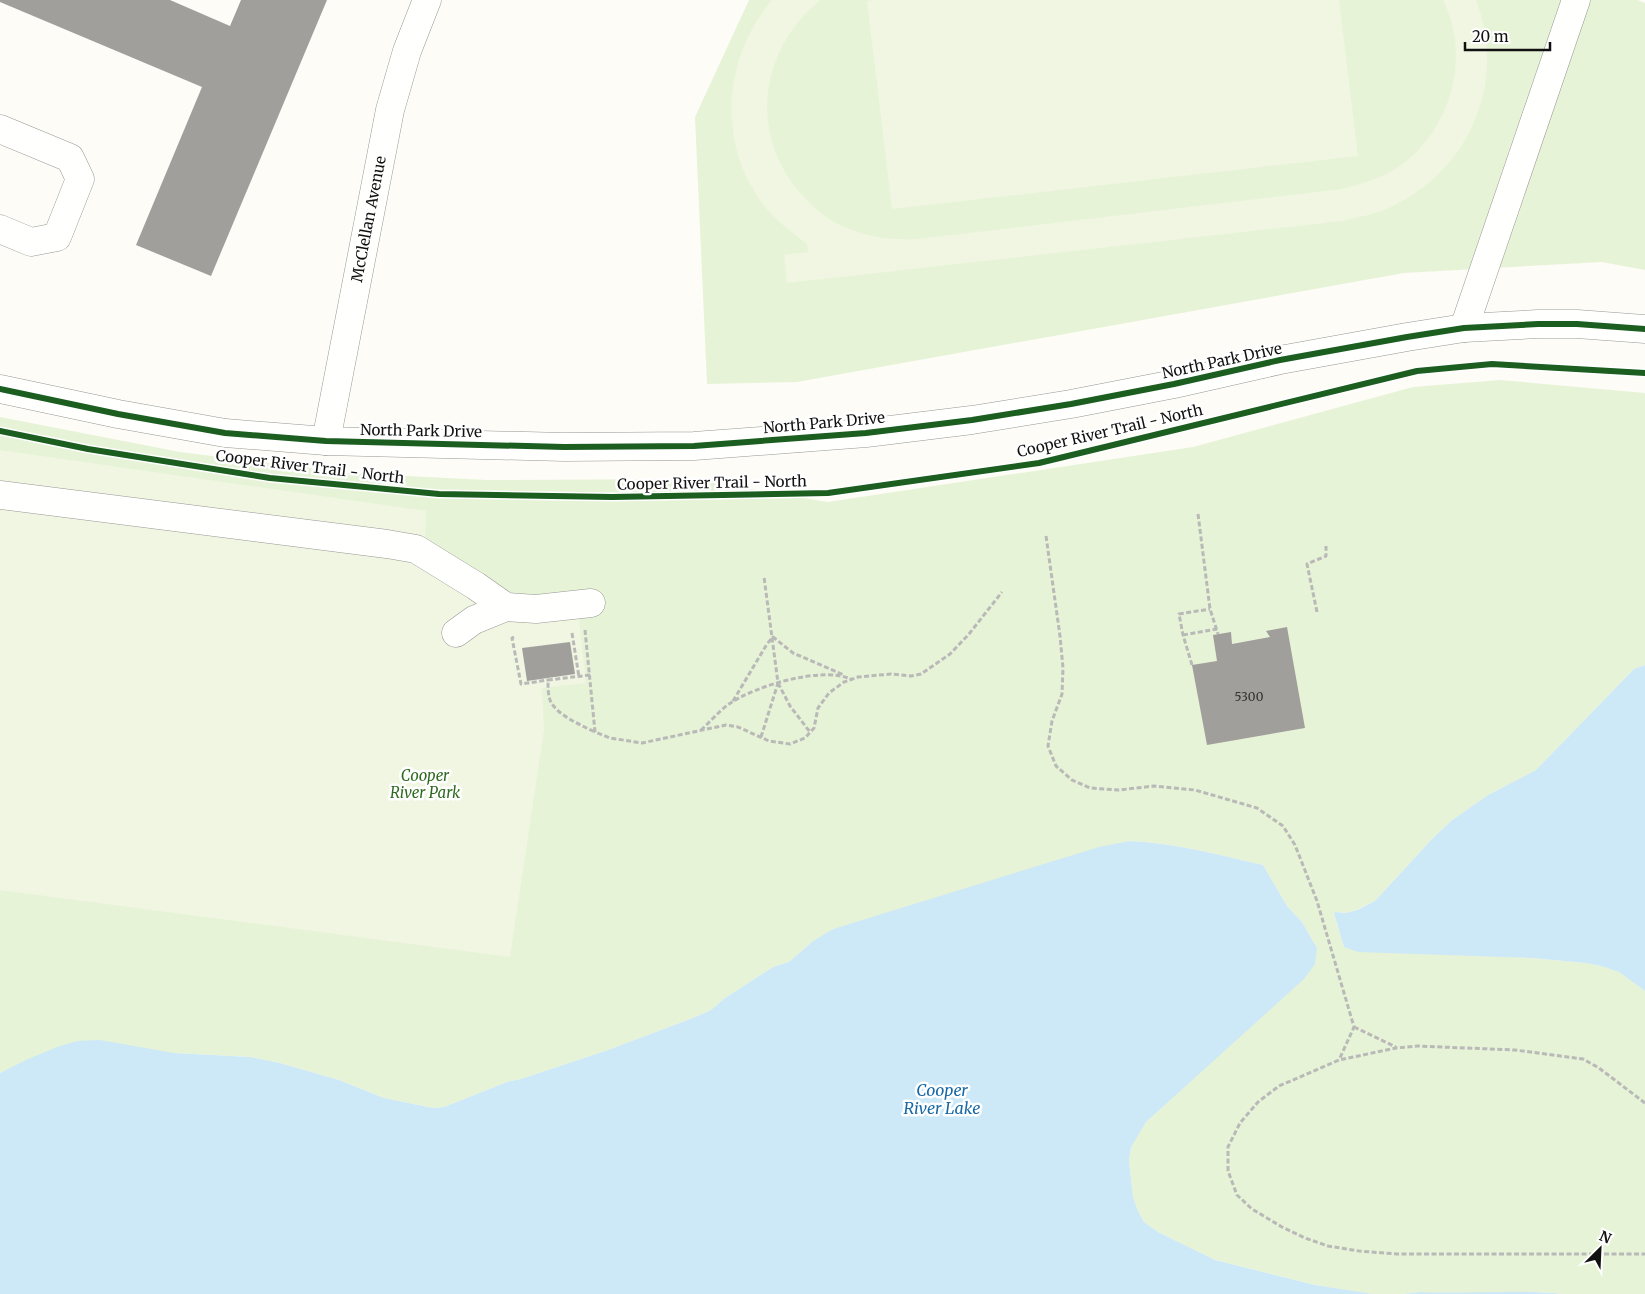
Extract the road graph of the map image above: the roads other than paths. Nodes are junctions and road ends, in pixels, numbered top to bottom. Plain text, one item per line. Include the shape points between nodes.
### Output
1 (428, 0) edge
2 (1576, 0) edge
3 (0, 129) edge
4 (0, 229) edge
5 (1464, 328) junction
6 (1645, 329) edge
7 (0, 389) edge
8 (326, 442) junction
9 (0, 494) edge
10 (592, 603) dead end
11 (506, 607) junction
12 (456, 633) dead end

1 - 8 street, McClellan Avenue via 407,51 390,110
2 - 5 street
3 - 4 street via 70,158 80,178 57,237 31,242
5 - 6 street, North Park Drive via 1577,324
5 - 8 street, North Park Drive via 1280,360 1071,404 866,433 660,447
7 - 8 street, North Park Drive via 225,433
9 - 11 street via 416,550
10 - 11 street via 536,609
11 - 12 street via 474,620

